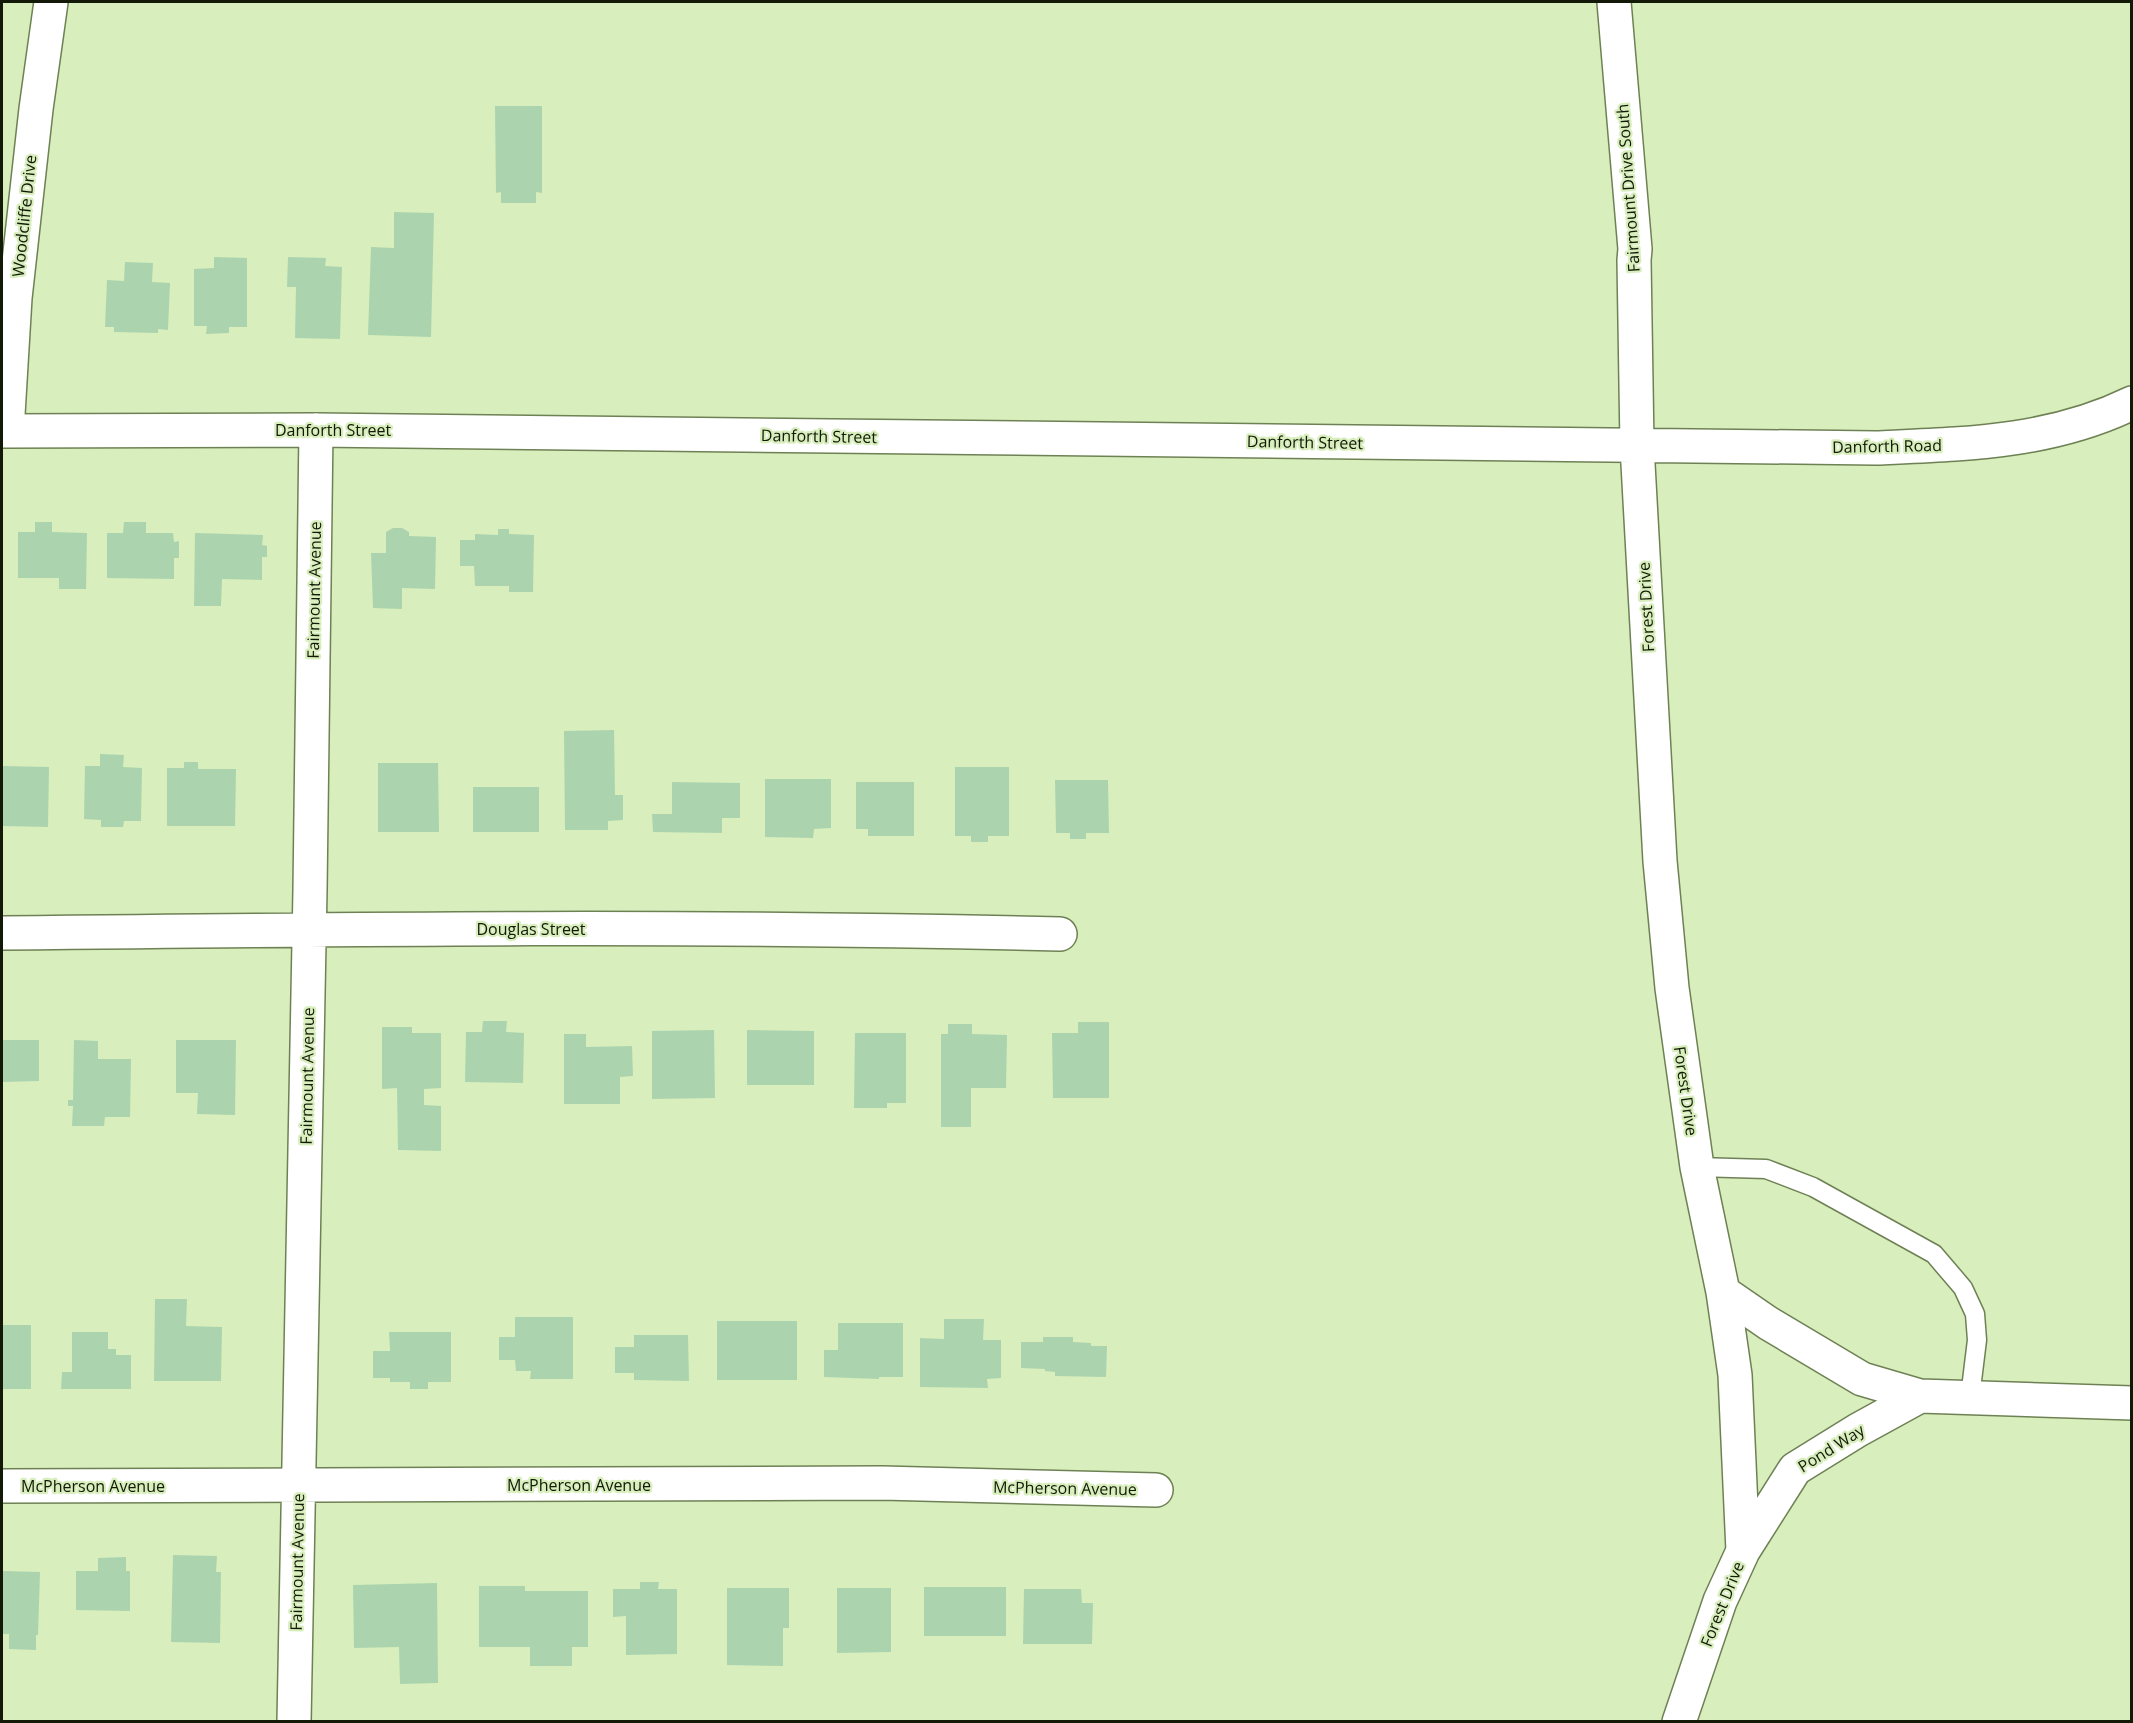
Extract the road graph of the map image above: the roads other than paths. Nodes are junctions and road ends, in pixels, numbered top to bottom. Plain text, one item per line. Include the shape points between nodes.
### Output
1 (51, 2) edge
2 (1614, 2) edge
3 (2132, 404) edge
4 (316, 430) junction
5 (4, 431) edge
6 (1637, 446) junction
7 (310, 929) junction
8 (2, 933) edge
9 (1060, 934) dead end
10 (1697, 1167) junction
11 (1723, 1292) junction
12 (1920, 1396) junction
13 (1970, 1397) junction
14 (2132, 1403) edge
15 (2, 1486) edge
16 (298, 1486) junction
17 (1156, 1490) dead end
18 (1743, 1551) junction
19 (294, 1722) edge
20 (1678, 1722) edge

1 - 5 street, Woodcliffe Drive via 15,298
2 - 6 street, Fairmount Drive South via 1635,249
3 - 6 street, Danforth Road via 2050,432 1982,443 1876,448
4 - 5 street, Danforth Street
4 - 6 street, Danforth Street
4 - 7 street, Fairmount Avenue
6 - 10 street, Forest Drive via 1660,861 1672,988
7 - 8 street, Douglas Street
7 - 9 street, Douglas Street via 854,929
7 - 16 street, Fairmount Avenue
10 - 11 street, Forest Drive
10 - 13 lane via 1766,1169 1813,1187 1934,1254 1963,1288 1975,1314 1977,1340
11 - 12 street, Pond Way via 1862,1379
11 - 18 street, Forest Drive via 1735,1374
12 - 13 street, Pond Way
12 - 18 street, Pond Way via 1795,1468
13 - 14 street, Pond Way
15 - 16 street, McPherson Avenue
16 - 17 street, McPherson Avenue via 882,1483
16 - 19 street, Fairmount Avenue
18 - 20 street, Forest Drive via 1720,1601

